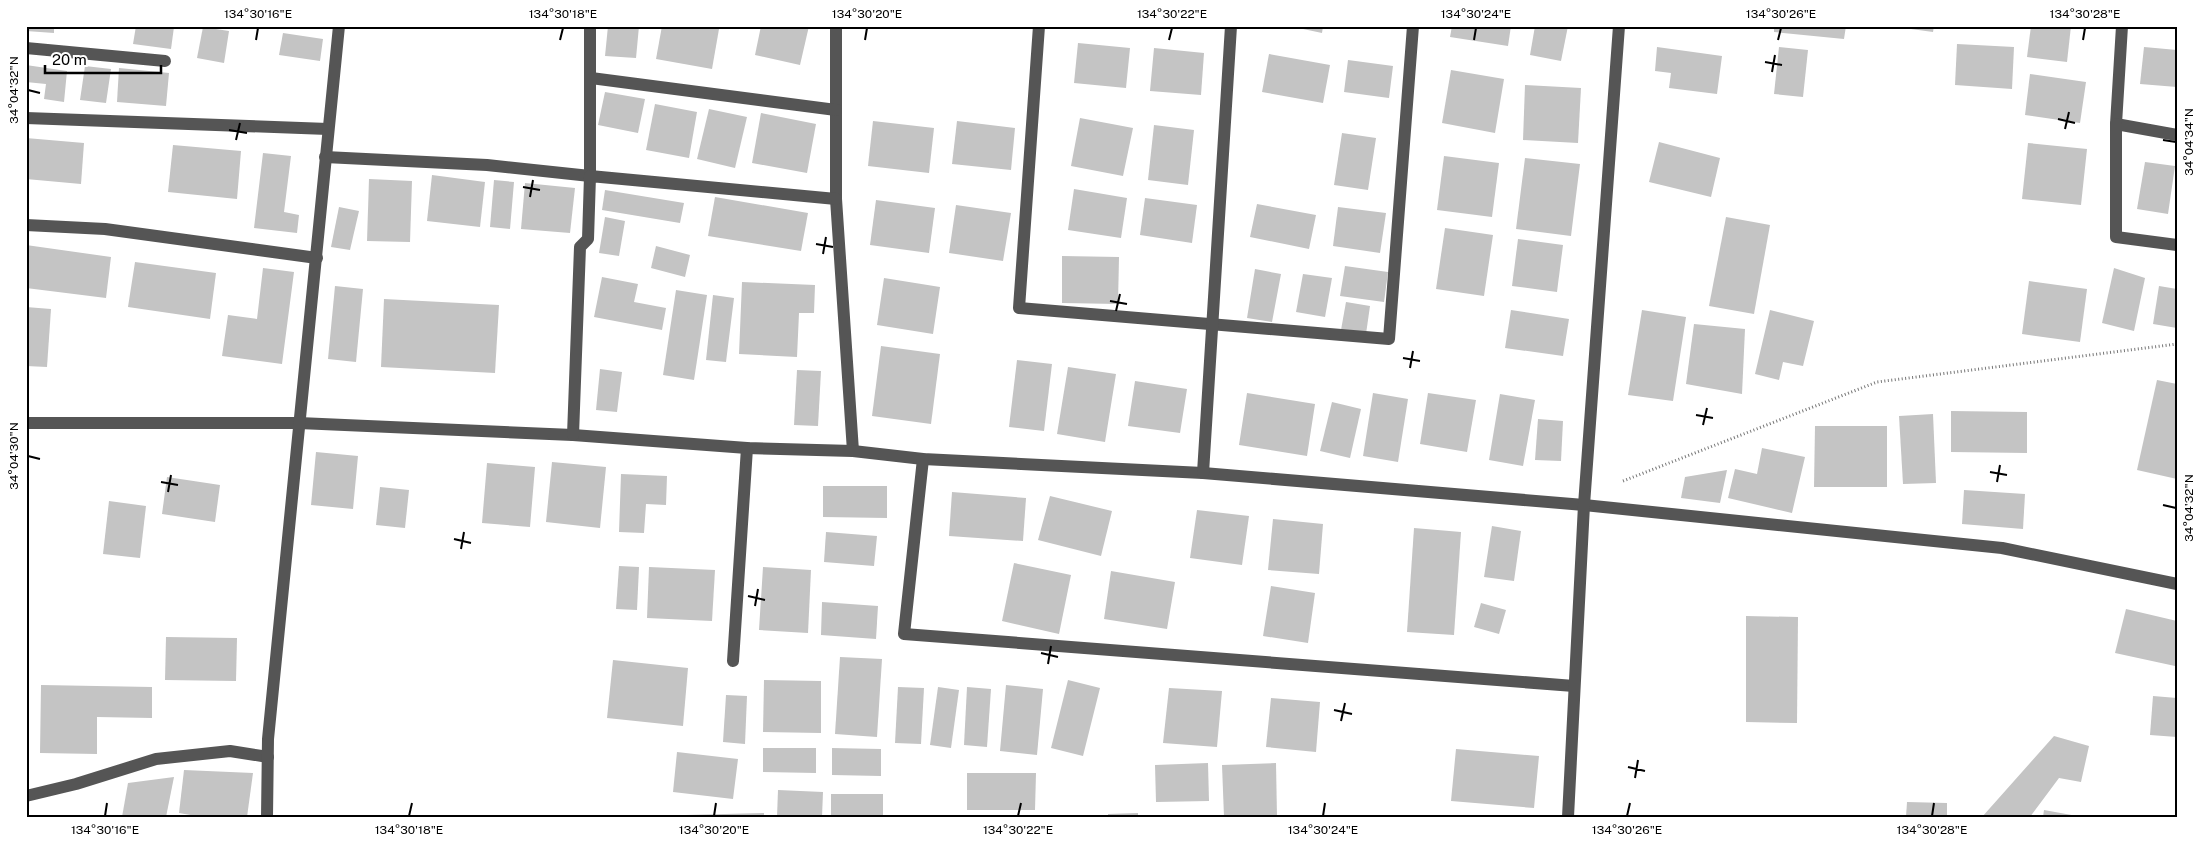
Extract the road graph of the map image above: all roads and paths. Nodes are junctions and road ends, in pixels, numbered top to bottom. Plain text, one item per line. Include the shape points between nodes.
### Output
1 (339, 26) edge
2 (590, 26) edge
3 (836, 26) edge
4 (1039, 26) edge
5 (1231, 26) edge
6 (1413, 26) edge
7 (1619, 26) edge
8 (2122, 26) edge
9 (26, 48) edge
10 (165, 61) dead end
11 (591, 78) junction
12 (836, 110) junction
13 (26, 118) edge
14 (2116, 124) junction
15 (328, 129) junction
16 (2177, 134) edge
17 (325, 156) junction
18 (590, 176) junction
19 (836, 199) junction
20 (26, 226) edge
21 (2177, 245) edge
22 (317, 258) junction
23 (1212, 324) junction
24 (2177, 344) edge
25 (26, 423) edge
26 (299, 424) junction
27 (573, 435) junction
28 (747, 448) junction
29 (853, 451) junction
30 (923, 459) junction
31 (1203, 473) junction
32 (1584, 505) junction
33 (2177, 584) edge
34 (733, 660) dead end
35 (1574, 686) junction
36 (268, 757) junction
37 (26, 796) edge
38 (267, 817) edge
39 (1568, 817) edge

1 - 15 street
2 - 11 street
3 - 12 street
4 - 23 street via 1019,308
5 - 23 street
6 - 23 street via 1389,340
7 - 32 street
8 - 14 street
9 - 10 street
11 - 12 street
11 - 18 street
12 - 19 street
13 - 15 street
14 - 16 street
14 - 21 street via 2116,237
15 - 17 street
17 - 18 street via 487,165
17 - 22 street
18 - 19 street
18 - 27 street via 588,239 580,247
19 - 29 street
20 - 22 street via 105,229
22 - 26 street
23 - 31 street
24 - 32 path via 1877,382 1623,481
25 - 26 street
26 - 27 street
26 - 36 street
27 - 28 street
28 - 29 street
28 - 34 street
29 - 30 street
30 - 31 street
30 - 35 street via 904,634
31 - 32 street
32 - 33 street via 2002,548
32 - 35 street
35 - 39 street
36 - 37 street via 230,751 156,759
36 - 38 street

